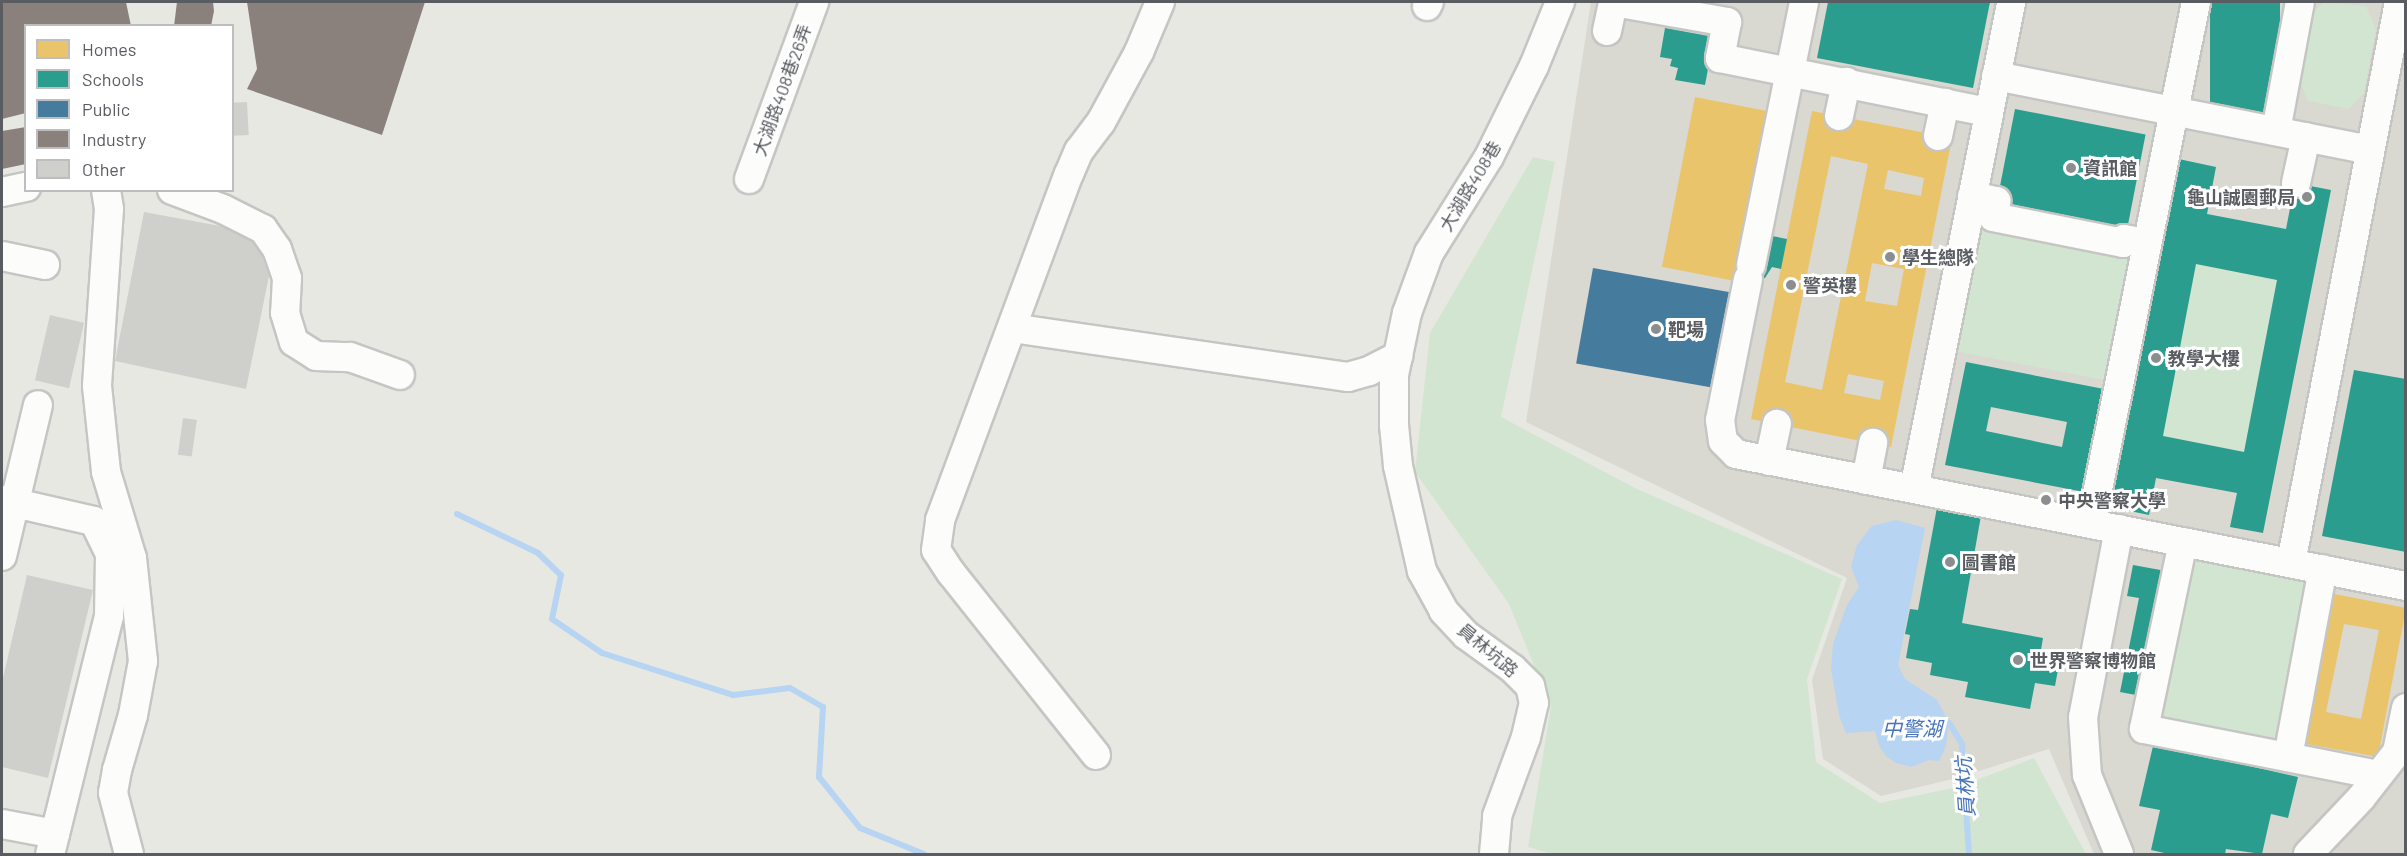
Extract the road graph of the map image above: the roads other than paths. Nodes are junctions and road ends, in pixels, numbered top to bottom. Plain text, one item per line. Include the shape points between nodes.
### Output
1 (814, 2) edge
2 (1160, 2) edge
3 (1560, 2) edge
4 (1613, 2) edge
5 (1804, 2) edge
6 (2011, 2) edge
7 (2196, 2) edge
8 (2300, 2) edge
9 (2399, 2) edge
10 (1606, 31) dead end
11 (2397, 62) edge
12 (1790, 71) junction
13 (1996, 76) junction
14 (1846, 82) junction
15 (1945, 103) junction
16 (2174, 110) junction
17 (1989, 112) junction
18 (1839, 116) dead end
19 (2276, 131) junction
20 (1938, 136) dead end
21 (2306, 137) junction
22 (2370, 150) junction
23 (749, 179) dead end
24 (2296, 183) dead end
25 (24, 187) edge
26 (2, 192) edge
27 (106, 192) edge
28 (177, 192) edge
29 (1972, 196) junction
30 (2147, 243) junction
31 (2, 256) edge
32 (45, 265) dead end
33 (1012, 328) junction
34 (1396, 366) junction
35 (400, 375) dead end
36 (38, 405) dead end
37 (1777, 424) dead end
38 (1873, 443) dead end
39 (1769, 461) junction
40 (1866, 480) junction
41 (1914, 489) junction
42 (7, 501) edge
43 (2091, 524) junction
44 (2119, 529) junction
45 (2182, 542) junction
46 (2, 556) edge
47 (2291, 563) junction
48 (2323, 569) junction
49 (2406, 586) edge
50 (2406, 708) edge
51 (1096, 755) dead end
52 (2288, 757) junction
53 (2379, 775) junction
54 (2, 824) edge
55 (53, 844) edge
56 (129, 855) edge
57 (1494, 855) edge
58 (2119, 855) edge
59 (2308, 855) edge

1 - 23 street, 大湖路408巷26弄
2 - 33 street via 1134,62 1101,122 1079,151
3 - 34 street, 大湖路408巷 via 1534,66 1489,157 1429,253 1407,313
4 - 10 street
4 - 12 street via 1727,22 1720,58
5 - 12 street
6 - 13 street
7 - 16 street
8 - 19 street
9 - 11 street
11 - 22 street
12 - 14 street
12 - 39 street via 1720,431 1727,448 1736,454
13 - 16 street
13 - 17 street
14 - 15 street
14 - 18 street
15 - 17 street
15 - 20 street
16 - 19 street
16 - 30 street
17 - 29 street
19 - 21 street
21 - 22 street
21 - 24 street
22 - 47 street
25 - 26 street
27 - 56 street via 109,209 97,386 106,472 132,558 143,661 113,793
28 - 35 street via 263,229 277,249 287,278 285,313 294,342 316,356 350,357
29 - 30 street via 1996,201 1993,217 2123,243 2124,239
29 - 41 street
30 - 43 street
31 - 32 street
33 - 34 street via 1348,377
33 - 51 street via 940,520 936,550
34 - 57 street, 員林坑路 via 1394,425 1398,466 1422,570 1444,611 1466,635 1530,686 1534,702 1526,737 1497,816
36 - 42 street
37 - 39 street
38 - 40 street
39 - 40 street
40 - 41 street
41 - 43 street
42 - 46 street
42 - 55 street via 94,521 110,554 109,616
43 - 44 street
44 - 45 street
44 - 58 street via 2083,717 2087,775
45 - 47 street
45 - 52 street via 2144,729
47 - 48 street
48 - 49 street
48 - 52 street
50 - 53 street via 2397,752
52 - 53 street
53 - 59 street
54 - 55 street

